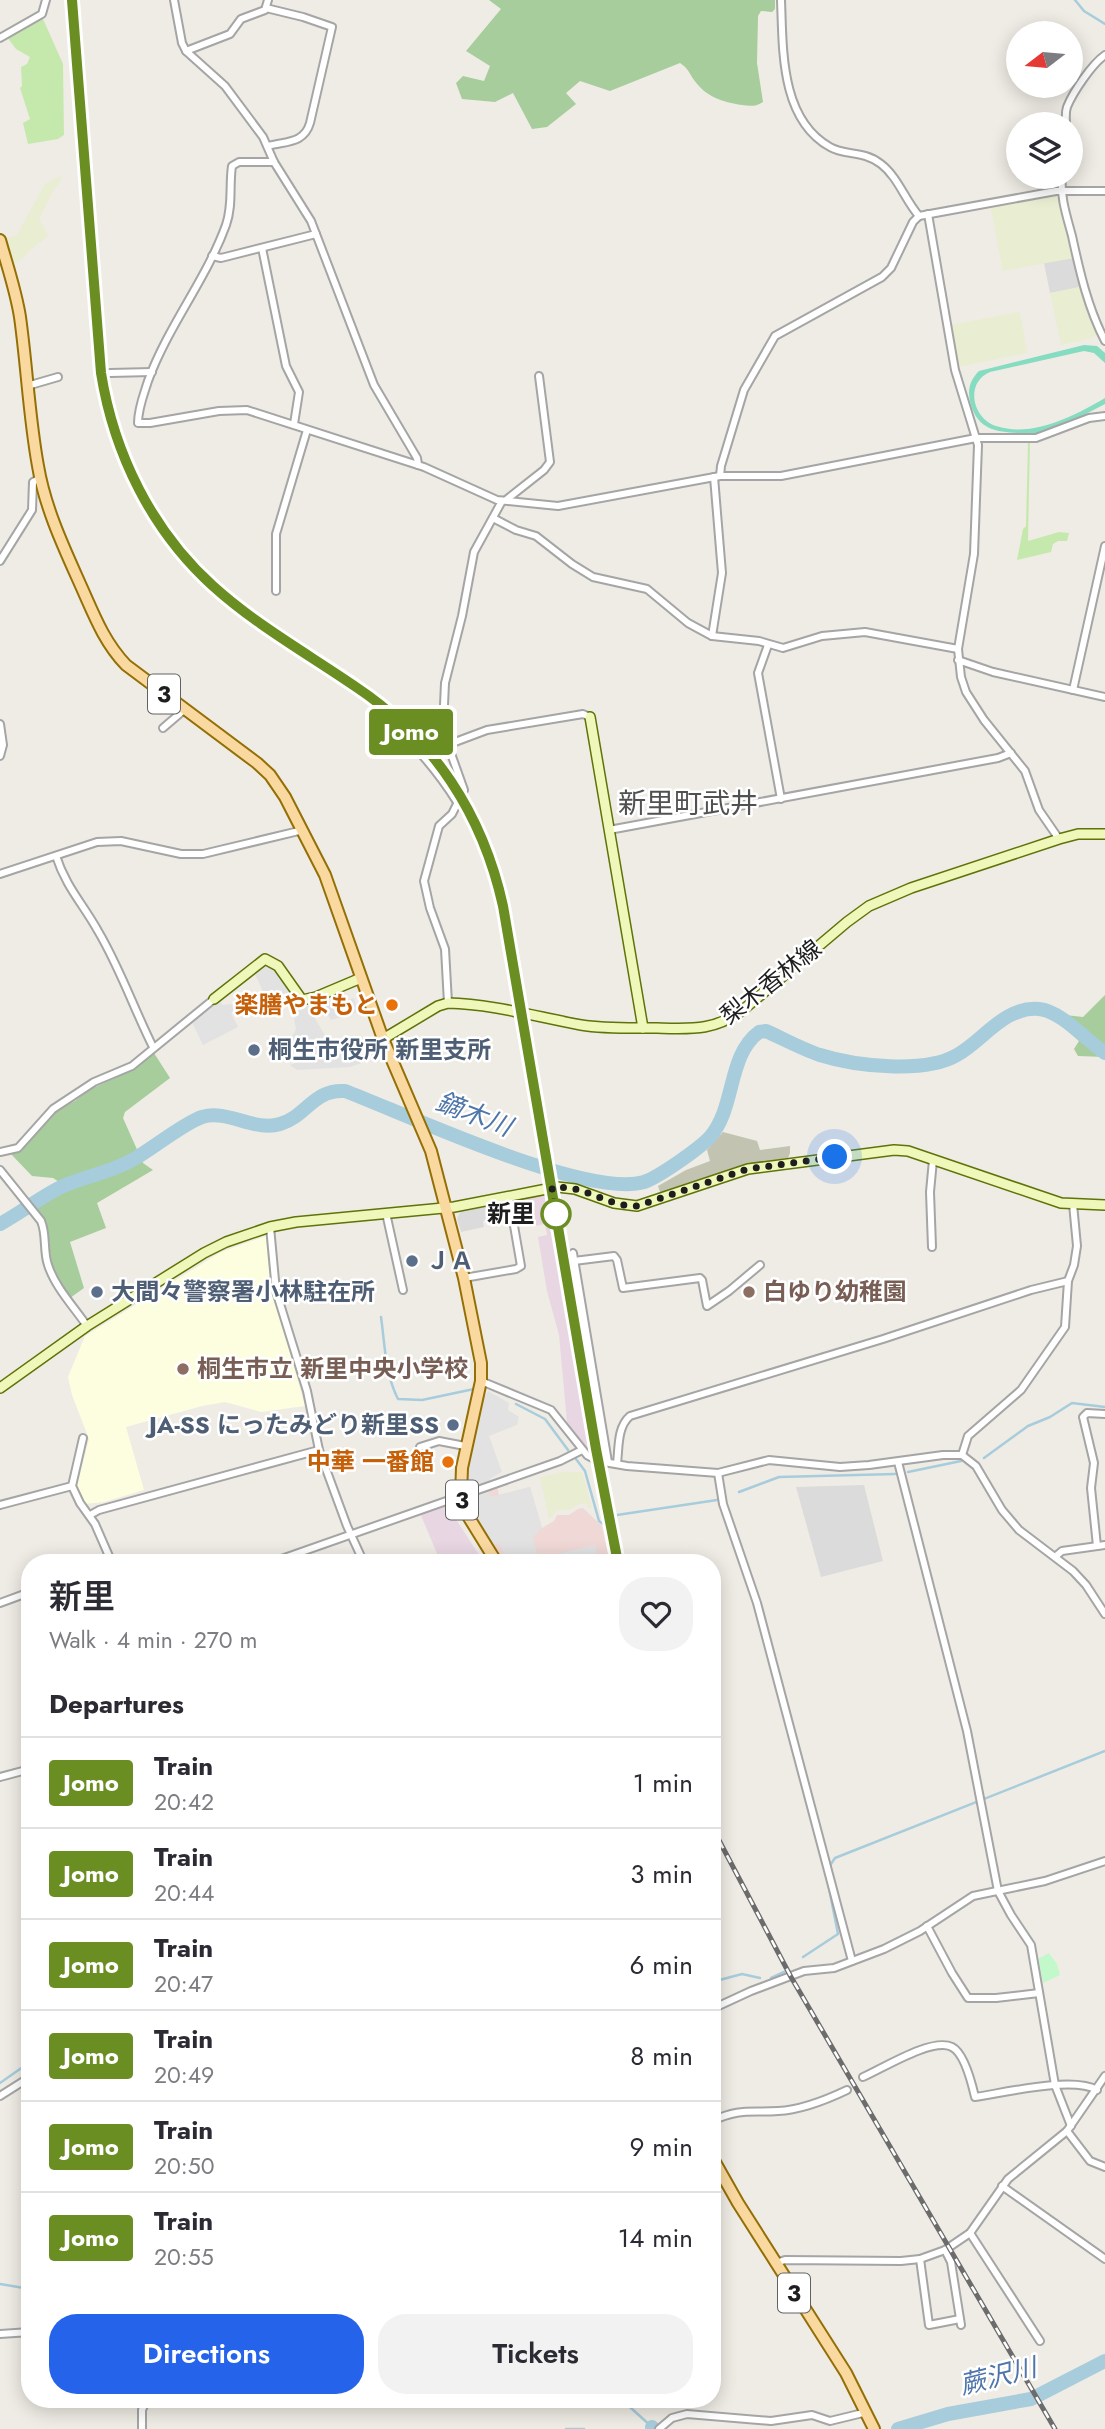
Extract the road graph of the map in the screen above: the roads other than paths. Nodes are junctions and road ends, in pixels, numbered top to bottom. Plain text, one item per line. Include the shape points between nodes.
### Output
1 (46, 0) edge
2 (174, 0) edge
3 (781, 0) edge
4 (267, 4) edge
5 (0, 38) edge
6 (186, 51) junction
7 (1105, 55) edge
8 (1067, 112) edge
9 (268, 146) junction
10 (274, 162) junction
11 (1062, 191) junction
12 (1105, 191) edge
13 (928, 214) junction
14 (919, 216) junction
15 (316, 234) junction
16 (0, 243) edge
17 (262, 248) junction
18 (212, 256) junction
19 (1105, 341) edge
20 (152, 372) junction
21 (110, 373) dead end
22 (539, 376) dead end
23 (58, 377) dead end
24 (27, 386) junction
25 (1105, 416) edge
26 (294, 424) junction
27 (307, 430) junction
28 (976, 438) junction
29 (418, 465) junction
30 (717, 477) junction
31 (40, 478) junction
32 (504, 501) junction
33 (493, 518) junction
34 (0, 544) edge
35 (1105, 546) edge
36 (6, 550) junction
37 (0, 561) edge
38 (276, 591) dead end
39 (712, 636) junction
40 (768, 645) junction
41 (958, 649) junction
42 (958, 660) junction
43 (1073, 690) junction
44 (1105, 697) edge
45 (184, 709) junction
46 (377, 710) dead end
47 (590, 717) joint
48 (0, 724) edge
49 (163, 728) dead end
50 (448, 742) junction
51 (1011, 753) junction
52 (0, 756) edge
53 (781, 799) junction
54 (457, 802) junction
55 (303, 830) junction
56 (610, 830) junction
57 (1105, 834) edge
58 (1059, 839) junction
59 (56, 856) junction
60 (0, 874) edge
61 (361, 978) junction
62 (214, 999) joint
63 (448, 1003) junction
64 (643, 1028) junction
65 (383, 1039) junction
66 (153, 1047) junction
67 (0, 1152) edge
68 (933, 1160) junction
69 (0, 1170) edge
70 (509, 1197) junction
71 (1073, 1205) junction
72 (1105, 1205) edge
73 (447, 1208) junction
74 (387, 1213) junction
75 (270, 1227) junction
76 (932, 1247) dead end
77 (760, 1265) dead end
78 (464, 1278) junction
79 (1068, 1280) junction
80 (403, 1290) dead end
81 (88, 1326) junction
82 (481, 1381) junction
83 (0, 1388) edge
84 (1105, 1414) edge
85 (83, 1438) dead end
86 (466, 1446) junction
87 (420, 1447) dead end
88 (319, 1450) junction
89 (582, 1450) junction
90 (962, 1455) junction
91 (608, 1462) junction
92 (898, 1462) junction
93 (617, 1463) junction
94 (718, 1473) junction
95 (72, 1486) junction
96 (461, 1495) junction
97 (0, 1505) edge
98 (90, 1515) junction
99 (351, 1534) junction
100 (1105, 1545) edge
101 (1097, 1546) junction
102 (107, 1554) edge
103 (295, 1554) edge
104 (360, 1554) edge
105 (491, 1554) edge
106 (1056, 1556) junction
107 (21, 1595) edge
108 (0, 1603) edge
109 (1105, 1614) edge
110 (21, 1771) edge
111 (0, 1777) edge
112 (1105, 1861) edge
113 (998, 1891) junction
114 (927, 1926) junction
115 (852, 1961) junction
116 (1039, 1993) junction
117 (721, 2005) edge
118 (1105, 2076) edge
119 (863, 2077) dead end
120 (21, 2083) edge
121 (1055, 2085) junction
122 (847, 2090) dead end
123 (1097, 2090) junction
124 (0, 2096) edge
125 (721, 2117) edge
126 (1069, 2129) junction
127 (1105, 2167) edge
128 (721, 2172) edge
129 (1002, 2186) junction
130 (970, 2233) junction
131 (945, 2250) junction
132 (920, 2259) junction
133 (1105, 2259) edge
134 (776, 2263) junction
135 (21, 2333) edge
136 (0, 2334) edge
137 (1040, 2341) dead end
138 (143, 2408) edge
139 (867, 2412) junction
140 (659, 2428) edge
141 (142, 2429) edge
142 (874, 2429) edge

1 - 5 street via 43,14
2 - 6 street
3 - 14 street via 785,68 794,107 830,147 879,163
4 - 6 street via 262,13 241,19 230,34
4 - 9 street via 332,27 306,135
6 - 9 street via 227,89
7 - 8 street
9 - 10 street
10 - 15 street
10 - 18 street via 232,166 230,209
11 - 12 street
11 - 13 street
11 - 19 street via 1085,294
13 - 14 street
13 - 28 street via 955,370
14 - 30 street via 882,277 775,336 744,390
15 - 17 street
15 - 29 street via 374,385
16 - 24 main road, 3 via 20,317
17 - 18 street
17 - 26 street via 286,366 299,392
18 - 20 street via 162,345
20 - 21 street
20 - 26 street via 138,423 240,409
22 - 32 street via 551,462
23 - 24 street
24 - 31 main road, 3
25 - 28 street via 1036,438
26 - 27 street
27 - 29 street
27 - 38 street via 276,534
28 - 30 street via 781,476
28 - 41 street via 974,554
29 - 32 street
30 - 32 street via 558,506
30 - 39 street via 722,573
31 - 36 street via 33,482 32,510
31 - 45 main road, 3 via 62,544 104,636 126,665
32 - 33 street
33 - 39 street via 536,536 593,577 647,589 688,623
33 - 50 street via 474,552 445,683
34 - 36 street
35 - 43 street
36 - 37 street
39 - 40 street
40 - 41 street via 789,647 822,636 865,632
40 - 53 street via 758,673
41 - 42 street
42 - 43 street
42 - 51 street via 966,692
43 - 44 street
45 - 49 street
45 - 55 main road, 3 via 270,775
46 - 54 street via 433,767
47 - 50 street via 583,714 486,730
47 - 56 main road
48 - 52 street
50 - 54 street via 464,787
51 - 53 street
51 - 58 street via 1026,771 1039,810
53 - 56 street
54 - 63 street via 439,826 424,881 445,949
55 - 59 street via 203,854 109,840
55 - 61 main road, 3 via 325,875
56 - 64 main road
57 - 58 main road, 梨木香林線
58 - 64 main road, 梨木香林線 via 869,906 726,1022 702,1028
59 - 60 street
59 - 66 street via 67,884 117,965
61 - 62 main road via 302,1000 278,966 265,959
61 - 65 main road, 3
62 - 66 street
63 - 64 main road, 梨木香林線 via 583,1025
63 - 65 main road
65 - 73 main road, 3 via 431,1151
66 - 67 street via 132,1066 94,1082 53,1109 18,1148
68 - 70 main road via 894,1150 760,1166 637,1206 619,1205 563,1187
68 - 71 main road
68 - 76 street
69 - 81 street via 43,1226 52,1275
70 - 73 main road
70 - 78 street via 521,1266
71 - 72 main road
71 - 79 street via 1077,1246
73 - 74 main road
73 - 78 main road, 3
74 - 75 main road
74 - 80 street
75 - 81 main road via 204,1253
75 - 88 street via 276,1291 307,1391
77 - 91 street via 707,1306 699,1278 623,1288 614,1256 573,1257
78 - 82 main road, 3
79 - 90 street via 1067,1316 1059,1337 1021,1390 968,1436
79 - 93 street via 630,1416 620,1431
81 - 83 main road
82 - 86 main road, 3
82 - 89 street via 551,1410
84 - 101 street via 1083,1417 1094,1463 1091,1488
85 - 95 street
86 - 87 street via 439,1441
86 - 96 main road, 3
88 - 98 street
88 - 99 street
89 - 91 street
89 - 96 street
90 - 92 street
90 - 106 street via 976,1466 1019,1530
91 - 93 street
92 - 94 street via 840,1467 769,1460
92 - 113 street via 967,1731
93 - 94 street
94 - 115 street
95 - 97 street
95 - 98 street
96 - 99 street
96 - 105 main road, 3
98 - 102 street
99 - 103 street
99 - 104 street
100 - 101 street
101 - 106 street
106 - 109 street via 1079,1577
107 - 108 street
110 - 111 street
112 - 113 street
113 - 114 street via 966,1900
113 - 116 street via 1031,1945
114 - 115 street
114 - 116 street via 968,1998
115 - 117 street via 804,1971
116 - 121 street
118 - 123 street
119 - 121 street via 919,2050 944,2045 956,2049 975,2097
120 - 124 street
121 - 123 street via 1085,2085
121 - 126 street
122 - 125 street via 803,2107 735,2112
123 - 126 street
126 - 127 street via 1090,2161
126 - 129 street
128 - 134 main road, 3
129 - 130 street
129 - 133 street
130 - 131 street
130 - 137 street
131 - 132 street
131 - 132 street via 961,2322 929,2325
132 - 134 street
134 - 139 main road, 3
135 - 136 street
138 - 141 street
139 - 140 street via 830,2421 812,2415 771,2421 687,2414
139 - 142 main road, 3

